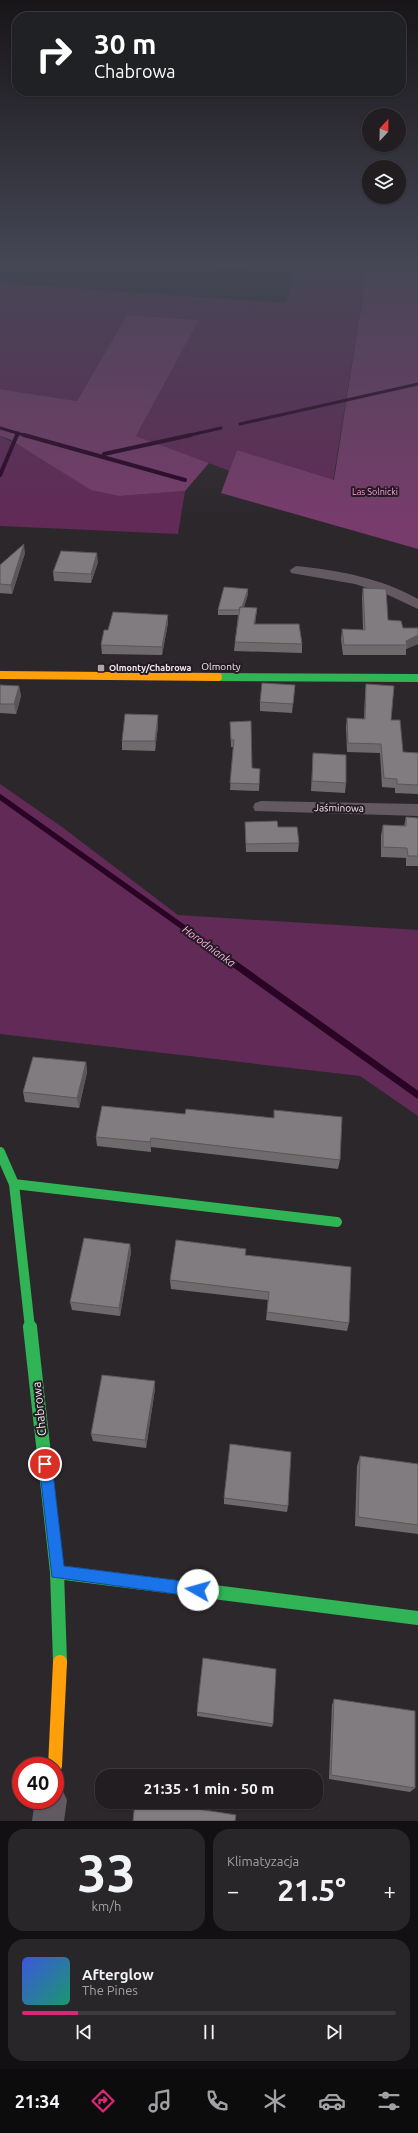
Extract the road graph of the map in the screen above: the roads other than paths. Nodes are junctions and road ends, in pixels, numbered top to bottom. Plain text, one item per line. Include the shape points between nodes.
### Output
1 (296, 570) dead end
2 (418, 606) edge
3 (0, 675) edge
4 (418, 678) edge
5 (260, 807) dead end
6 (418, 810) edge
7 (0, 1152) edge
8 (14, 1184) junction
9 (337, 1222) dead end
10 (57, 1572) junction
11 (418, 1618) edge
12 (55, 1757) edge
13 (50, 1809) edge
14 (48, 1821) edge

1 - 2 street via 332,575 385,590 407,598
3 - 4 street, Olmonty
5 - 6 street, Jaśminowa
7 - 8 street, Chabrowa
8 - 9 street
8 - 10 street, Chabrowa
10 - 11 street
10 - 12 street, Chabrowa via 60,1668
13 - 14 street

